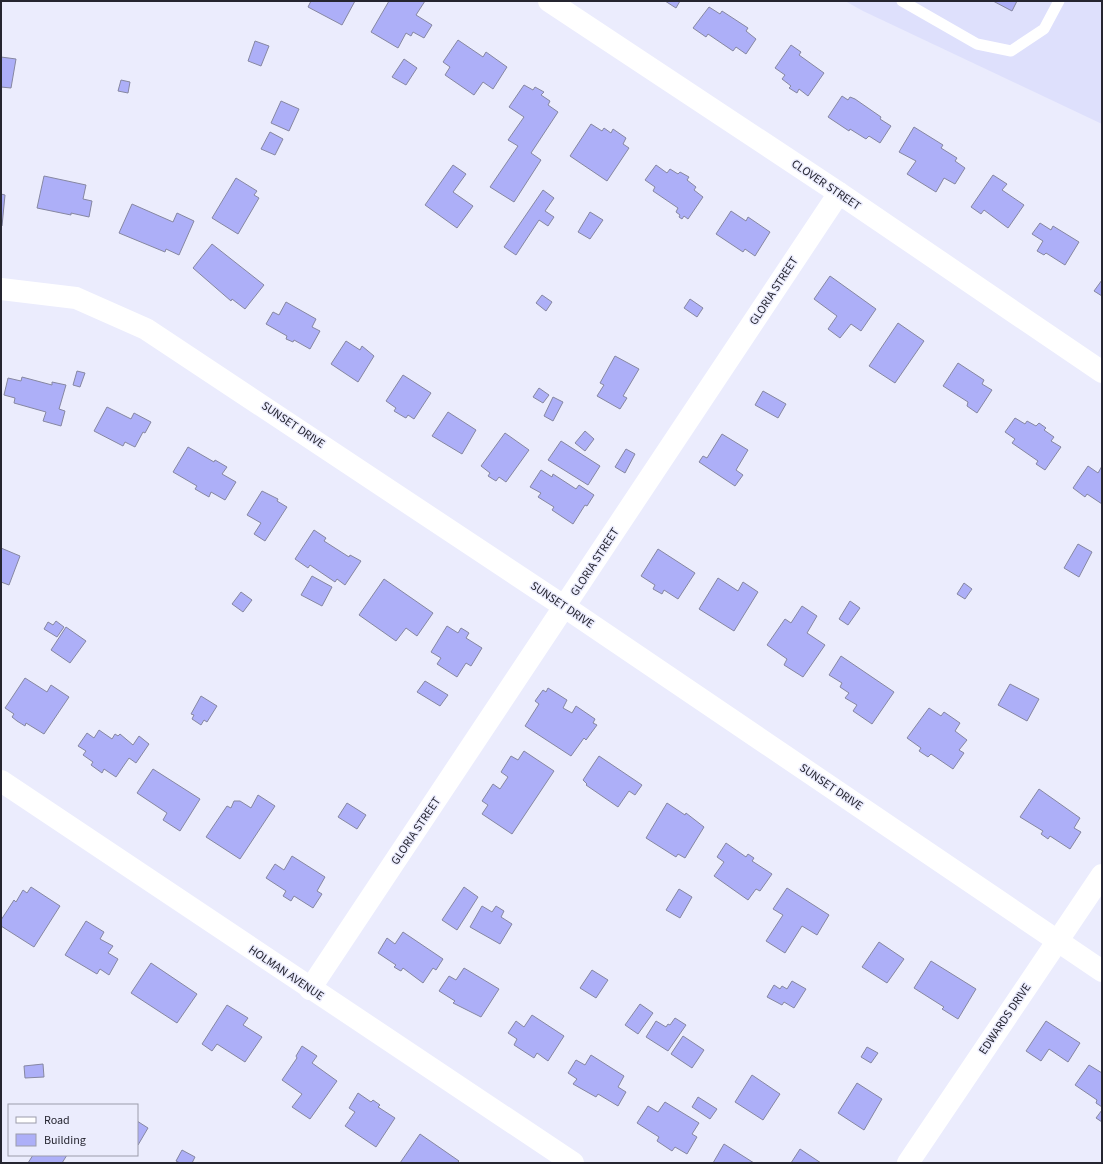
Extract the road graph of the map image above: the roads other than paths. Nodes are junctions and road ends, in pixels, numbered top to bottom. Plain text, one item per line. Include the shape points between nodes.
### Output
1 (549, 1) edge
2 (902, 1) edge
3 (1059, 1) edge
4 (839, 193) junction
5 (1, 289) edge
6 (1102, 372) edge
7 (565, 607) junction
8 (1, 781) edge
9 (1102, 875) edge
10 (1058, 941) junction
11 (1102, 971) edge
12 (310, 989) junction
13 (572, 1163) edge
14 (908, 1163) edge

1 - 4 street, CLOVER STREET
2 - 3 lane via 977,44 1010,51 1044,29
4 - 6 street, CLOVER STREET
4 - 7 street, GLORIA STREET
5 - 7 street, SUNSET DRIVE via 76,298 146,329
7 - 10 street, SUNSET DRIVE
7 - 12 street, GLORIA STREET
8 - 12 street, HOLMAN AVENUE
9 - 10 street, EDWARDS DRIVE
10 - 11 street, SUNSET DRIVE
10 - 14 street, EDWARDS DRIVE
12 - 13 street, HOLMAN AVENUE

